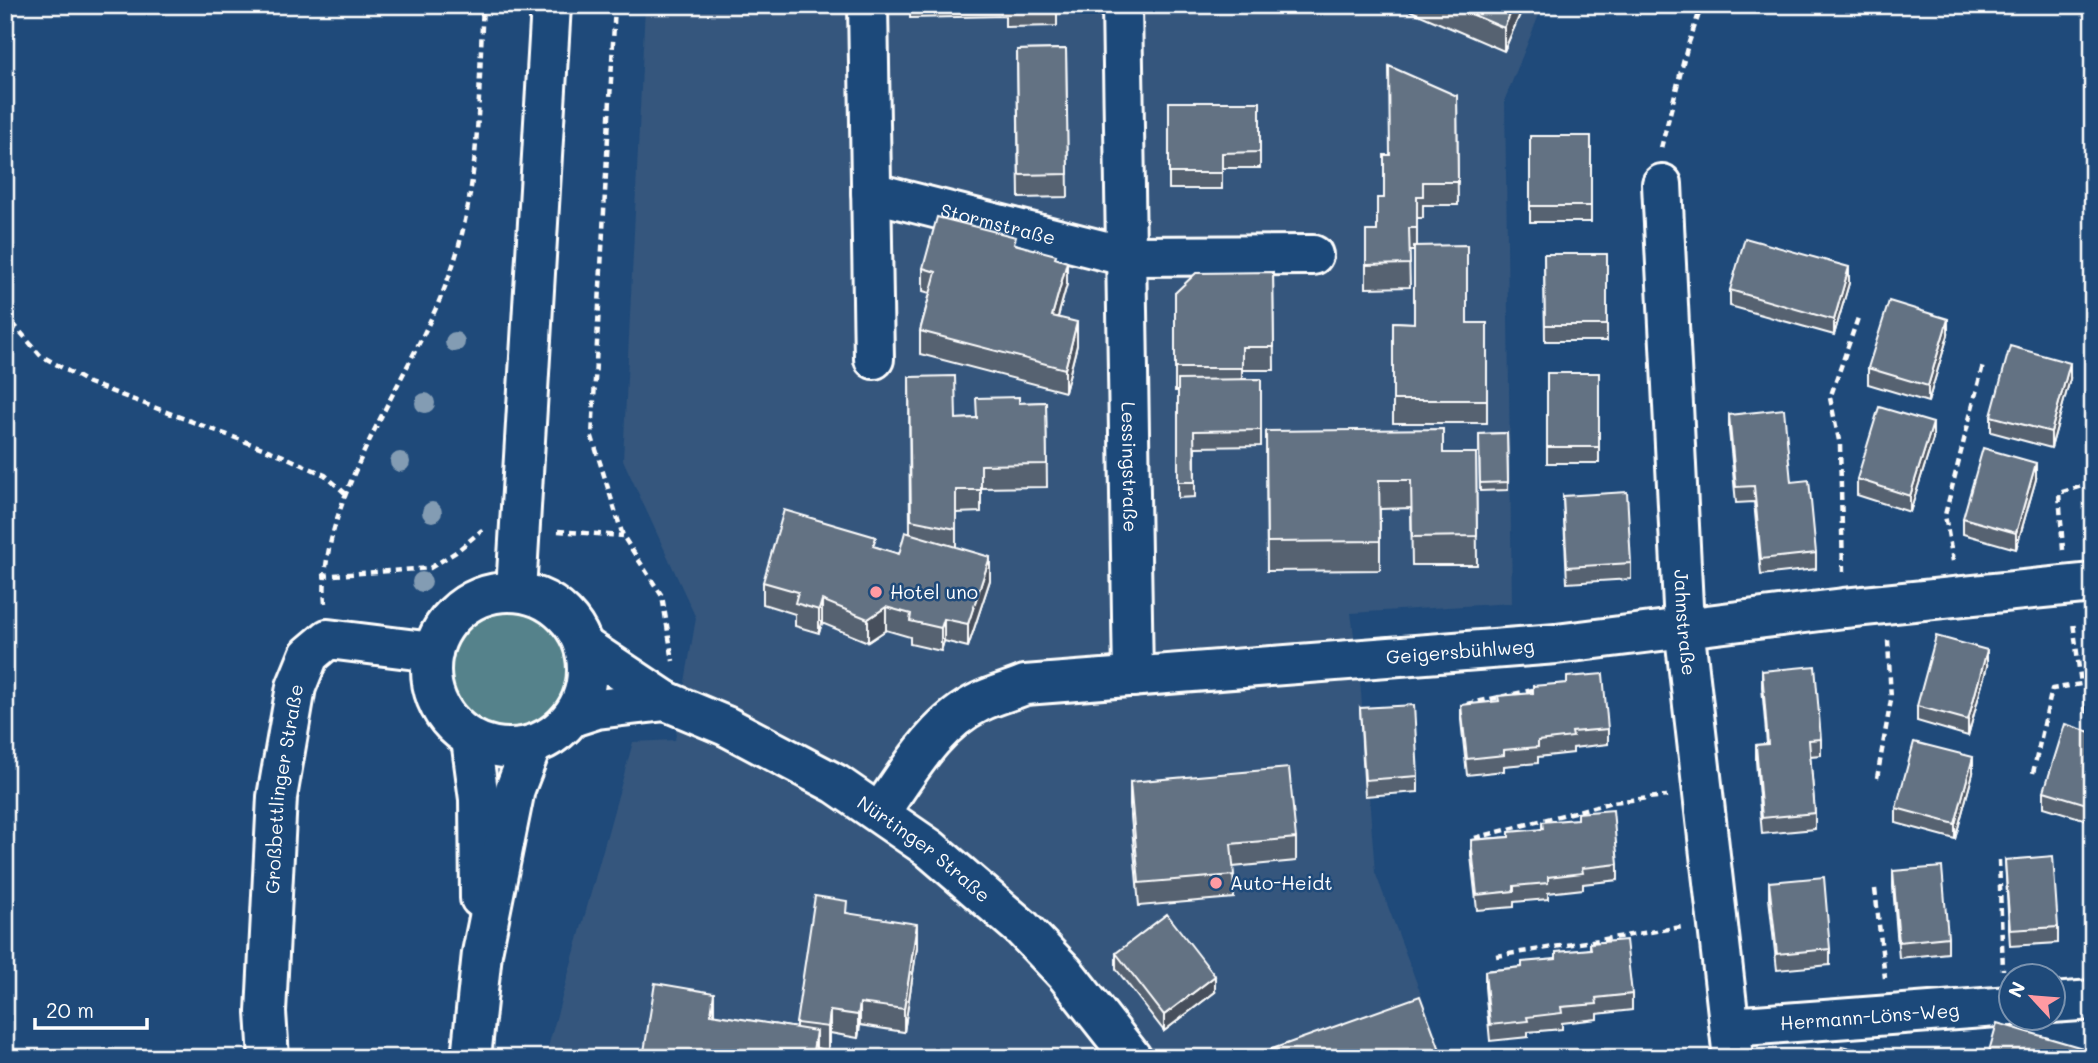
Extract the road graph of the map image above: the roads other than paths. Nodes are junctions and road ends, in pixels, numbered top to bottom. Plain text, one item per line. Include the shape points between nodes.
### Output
1 (551, 5) edge
2 (869, 5) edge
3 (1122, 5) edge
4 (1662, 184) road end
5 (871, 191) junction
6 (1313, 254) dead end
7 (1125, 256) junction
8 (874, 359) dead end
9 (516, 591) junction
10 (2079, 593) edge
11 (1684, 626) junction
12 (584, 647) junction
13 (433, 652) junction
14 (1133, 677) junction
15 (670, 703) junction
16 (572, 718) junction
17 (471, 739) junction
18 (532, 746) junction
19 (880, 812) junction
20 (482, 953) junction
21 (2093, 1000) edge
22 (2066, 1002) edge
23 (1996, 1007) edge
24 (1731, 1042) edge
25 (269, 1058) edge
26 (471, 1058) edge
27 (1132, 1058) edge

1 - 9 street
2 - 5 street
3 - 7 street, Lessingstraße
4 - 11 street, Jahnstraße
5 - 7 street, Stormstraße
5 - 8 street
6 - 7 street
7 - 14 street, Lessingstraße
9 - 12 street via 559,609
9 - 13 street via 494,593 463,607 441,631
10 - 11 street, Geigersbühlweg via 1959,597
11 - 14 street, Geigersbühlweg via 1556,644
11 - 24 street, Jahnstraße
12 - 15 street, Nürtinger Straße
12 - 16 street via 586,684
13 - 17 street via 431,678 437,702 451,723
13 - 25 street, Großbettlinger Straße via 328,639 309,655 296,687 277,797 266,1012
14 - 19 street, Geigersbühlweg via 1026,685 980,702 934,737
15 - 16 street via 597,709
15 - 19 street, Nürtinger Straße via 786,756
16 - 18 street via 554,735
17 - 18 street via 501,748
17 - 20 street via 479,799
18 - 20 street via 515,789
19 - 27 street, Nürtinger Straße via 980,888 1022,928 1065,973
20 - 26 street
21 - 22 street
23 - 24 street, Hermann-Löns-Weg via 1888,1014

